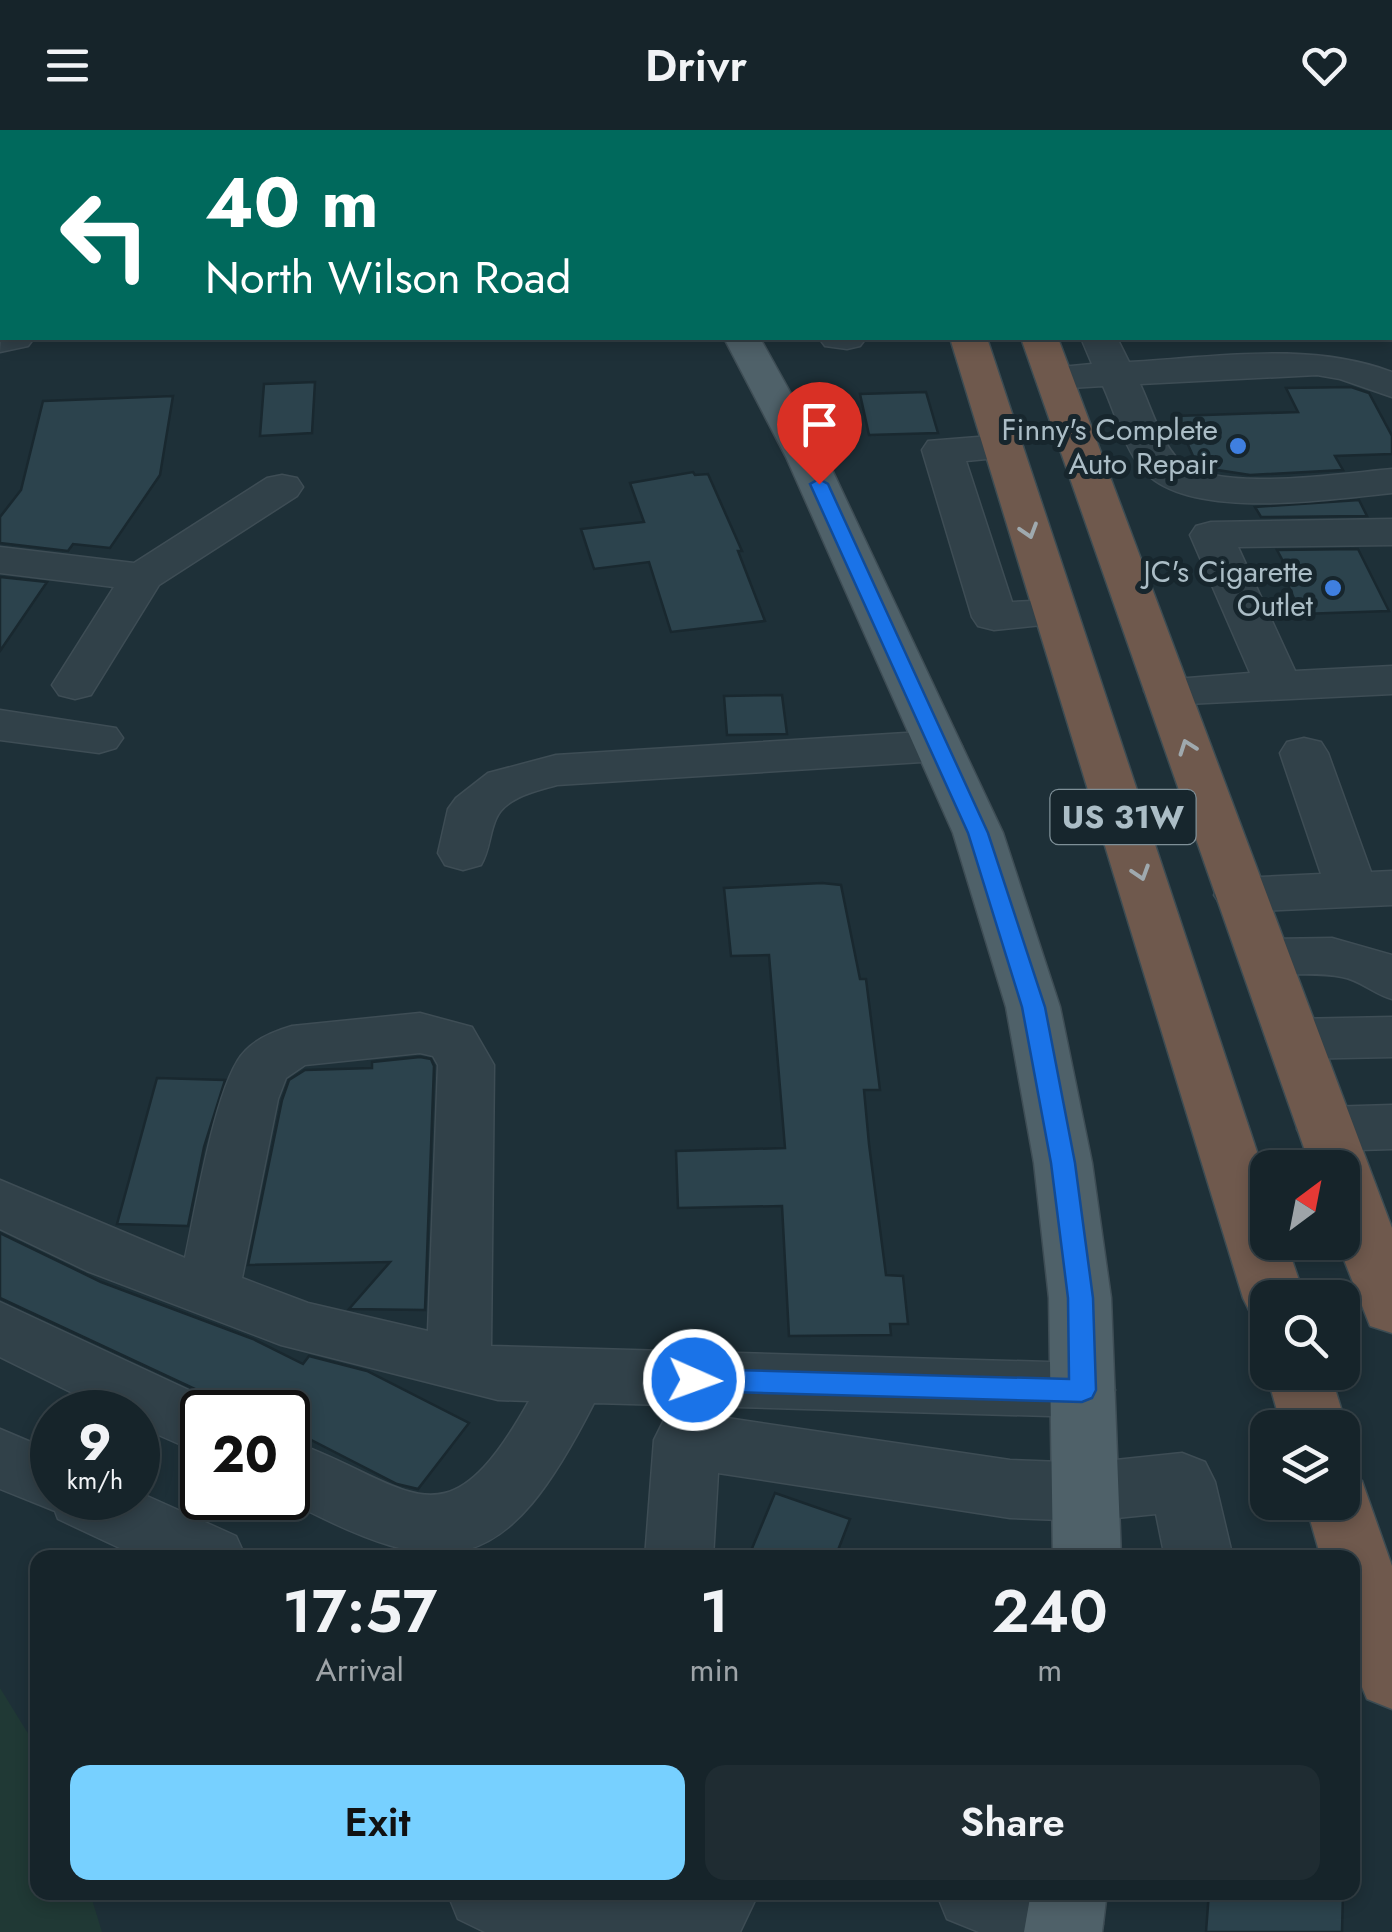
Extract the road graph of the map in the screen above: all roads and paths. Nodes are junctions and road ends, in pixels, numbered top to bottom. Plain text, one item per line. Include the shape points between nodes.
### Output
1 (743, 340) edge
2 (969, 340) edge
3 (1108, 355) edge
4 (1046, 357) edge
5 (1392, 385) edge
6 (1392, 481) edge
7 (282, 487) dead end
8 (1392, 532) edge
9 (0, 560) edge
10 (142, 577) junction
11 (1392, 680) edge
12 (75, 684) dead end
13 (1278, 686) junction
14 (1166, 691) junction
15 (0, 725) edge
16 (98, 738) dead end
17 (938, 746) junction
18 (1304, 753) dead end
19 (463, 853) dead end
20 (1372, 889) edge
21 (1240, 895) junction
22 (1266, 958) junction
23 (1392, 980) edge
24 (1392, 1037) edge
25 (1294, 1039) junction
26 (1392, 1127) edge
27 (1334, 1150) edge
28 (1349, 1150) edge
29 (0, 1203) edge
30 (1360, 1221) edge
31 (1268, 1280) edge
32 (208, 1292) junction
33 (1392, 1306) edge
34 (0, 1328) edge
35 (459, 1364) junction
36 (576, 1376) junction
37 (1082, 1390) junction
38 (180, 1416) edge
39 (0, 1457) edge
40 (30, 1472) edge
41 (310, 1479) edge
42 (1086, 1492) junction
43 (113, 1520) edge
44 (1344, 1520) edge
45 (146, 1543) edge
46 (177, 1550) edge
47 (679, 1550) edge
48 (1087, 1550) edge
49 (1197, 1550) edge
50 (1353, 1550) edge
51 (1360, 1573) edge
52 (1392, 1676) edge
53 (716, 1900) edge
54 (1004, 1900) edge
55 (514, 1906) edge
56 (1065, 1916) edge

1 - 17 main road via 806,456
2 -> 31 highway, US 31W
3 - 4 street
3 - 5 street via 1317,364
3 - 6 street via 1158,462 1191,484
4 - 14 highway, US 31W
7 - 10 street
8 - 13 street via 1210,535
9 - 10 street
10 - 12 street
11 - 13 street
13 - 14 street
21 -> 14 highway, US 31W
15 - 16 street
17 - 19 street via 556,770 505,784 473,809
17 - 37 main road via 978,833 1034,1007 1080,1298
18 - 20 street
20 - 21 street
21 - 22 highway, US 31W
22 - 23 street via 1330,956 1378,968
22 - 25 highway, US 31W
24 - 25 street
25 - 27 highway, US 31W
26 - 28 street
29 - 32 street
30 - 33 highway, US 31W
32 - 35 street via 303,1327
32 - 35 street via 250,1098 263,1066 292,1046 420,1033 452,1041 466,1065
34 - 38 street
35 - 36 street via 498,1374
36 - 37 street
36 - 41 street via 530,1460 493,1504 447,1528 399,1521
37 - 42 main road
39 - 40 street
42 - 47 street via 1010,1489 688,1440
42 - 48 main road
42 - 49 street via 1182,1482
43 - 45 street
44 - 50 highway
45 - 46 street
51 - 52 highway
53 - 55 street via 638,1926
54 - 56 street

